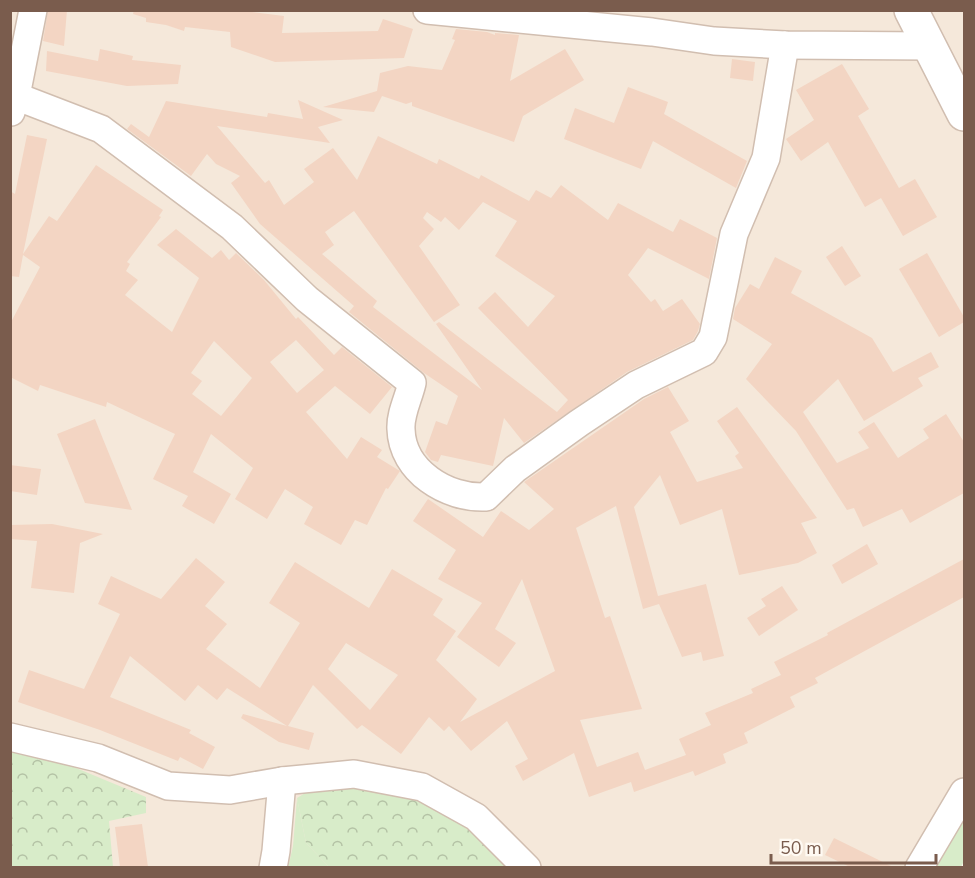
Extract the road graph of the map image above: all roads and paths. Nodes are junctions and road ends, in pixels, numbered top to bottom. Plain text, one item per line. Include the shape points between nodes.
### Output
1 (33, 10) edge
2 (427, 10) edge
3 (911, 10) edge
4 (650, 21) edge
5 (784, 45) junction
6 (931, 46) junction
7 (12, 101) edge
8 (964, 114) edge
9 (10, 737) edge
10 (282, 781) junction
11 (964, 792) edge
12 (273, 867) edge
13 (526, 867) edge
14 (919, 867) edge

1 - 7 street
2 - 4 street
3 - 6 street
4 - 5 street via 714,40
5 - 6 street
5 - 7 street via 766,158 734,234 713,337 704,352 636,385 515,469 486,496 470,498 433,484 406,455 400,427 412,383 307,299 232,226 101,129
6 - 8 street
9 - 10 street via 98,758 168,786 230,790
10 - 12 street
10 - 13 street via 354,774 422,787 476,817
11 - 14 street

